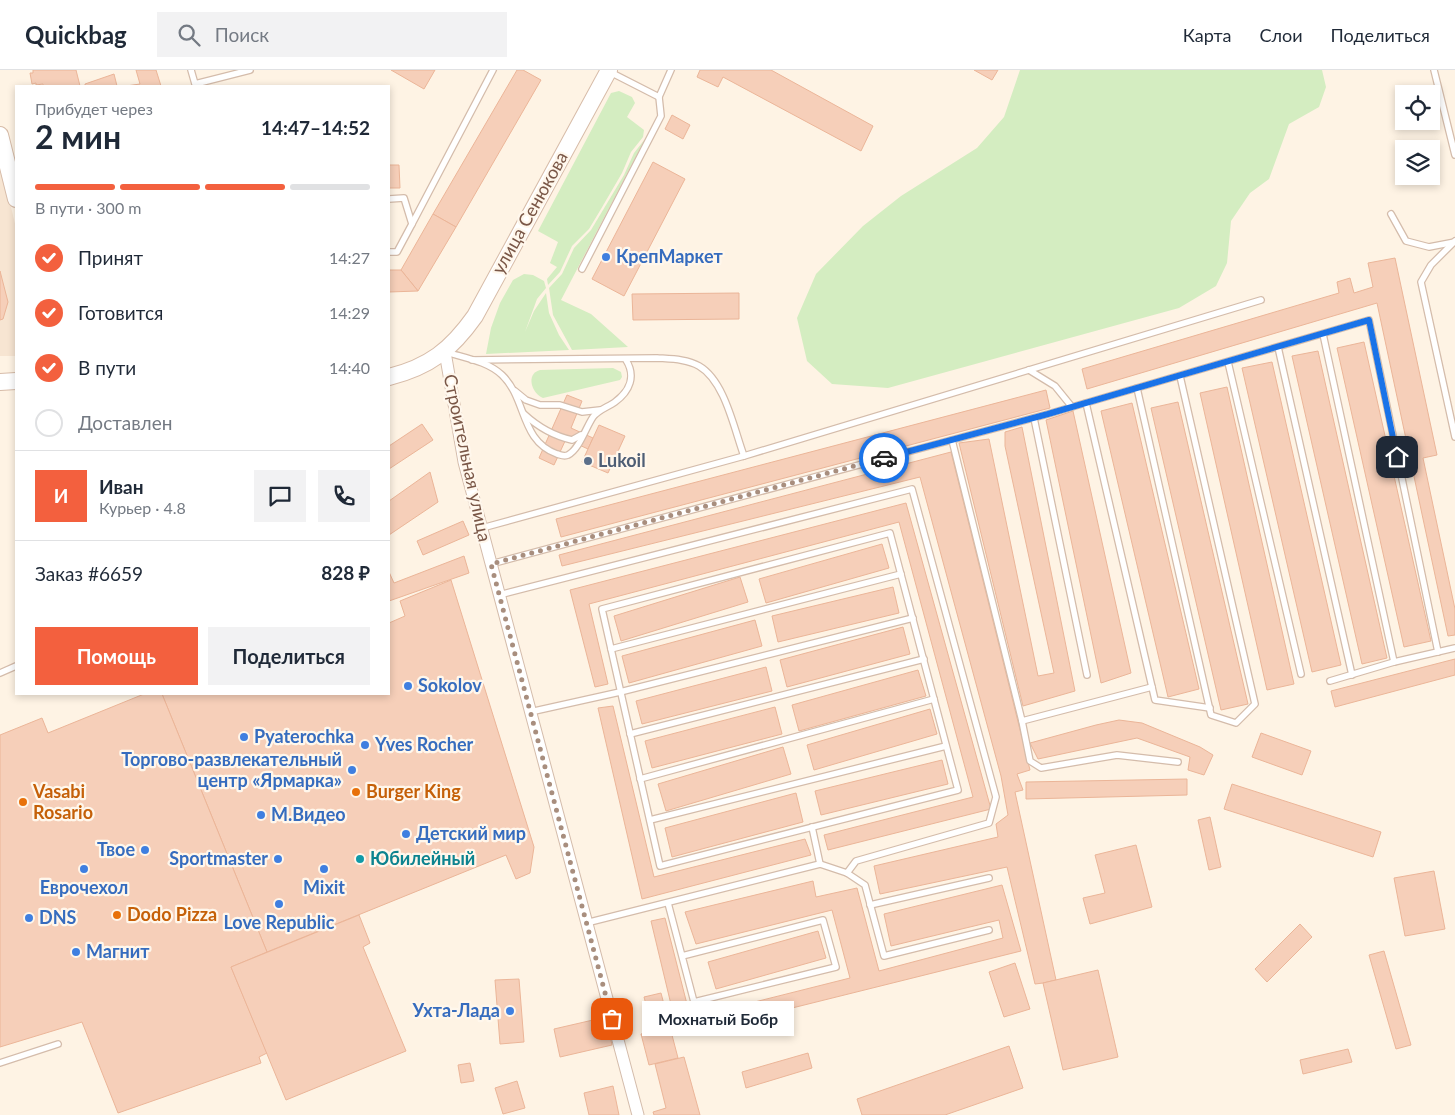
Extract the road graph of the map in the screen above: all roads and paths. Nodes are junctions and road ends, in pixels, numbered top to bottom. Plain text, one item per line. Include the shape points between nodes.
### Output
1 (191, 70) edge
2 (250, 70) edge
3 (493, 70) edge
4 (608, 70) edge
5 (671, 70) edge
6 (1434, 70) edge
7 (659, 97) junction
8 (0, 135) edge
9 (1455, 155) edge
10 (15, 195) edge
11 (390, 199) edge
12 (1391, 214) dead end
13 (412, 224) junction
14 (1455, 241) edge
15 (390, 252) edge
16 (582, 269) dead end
17 (1261, 300) dead end
18 (1323, 334) junction
19 (1278, 347) junction
20 (445, 352) junction
21 (472, 360) junction
22 (626, 360) junction
23 (1228, 362) junction
24 (1029, 370) junction
25 (1180, 376) junction
26 (390, 377) edge
27 (15, 381) edge
28 (0, 382) edge
29 (512, 388) junction
30 (1137, 388) junction
31 (1086, 403) junction
32 (1072, 407) junction
33 (603, 409) junction
34 (523, 412) junction
35 (1034, 418) junction
36 (587, 428) junction
37 (1455, 437) edge
38 (952, 440) junction
39 (744, 456) junction
40 (482, 528) junction
41 (491, 564) junction
42 (901, 574) junction
43 (499, 595) junction
44 (913, 618) junction
45 (1455, 648) edge
46 (610, 649) junction
47 (1438, 652) junction
48 (924, 659) junction
49 (1394, 662) junction
50 (15, 666) edge
51 (0, 672) edge
52 (1300, 674) dead end
53 (1087, 675) dead end
54 (1352, 675) junction
55 (1330, 681) dead end
56 (1152, 687) junction
57 (620, 692) junction
58 (934, 699) junction
59 (1210, 708) junction
60 (530, 712) junction
61 (1022, 721) junction
62 (630, 734) junction
63 (946, 746) junction
64 (1178, 762) dead end
65 (640, 779) junction
66 (650, 820) junction
67 (812, 828) junction
68 (820, 864) junction
69 (846, 873) junction
70 (989, 878) dead end
71 (668, 903) junction
72 (870, 905) junction
73 (586, 923) junction
74 (989, 930) dead end
75 (682, 956) junction
76 (58, 1044) dead end
77 (0, 1063) edge
78 (638, 1115) edge

1 - 2 lane via 195,84
3 - 13 lane
4 - 7 lane
4 - 20 main road, улица Сенюкова via 475,316
5 - 7 lane
6 - 9 lane
7 - 16 lane via 662,116
8 - 10 main road
11 - 13 lane via 404,198
12 - 14 lane via 1406,241 1429,247
13 - 15 lane via 398,252
14 - 37 lane via 1431,265 1421,282
17 - 24 lane
18 - 19 lane
18 - 47 lane via 1369,320
18 - 49 lane
19 - 23 lane
19 - 54 lane
20 - 21 lane
20 - 26 main road, улица Сенюкова via 424,365
20 - 40 street, Строительная улица via 464,462
21 - 22 lane
21 - 29 lane via 492,367
22 - 33 lane via 632,379 628,390
22 - 39 lane via 688,361 709,373 717,382
23 - 25 lane
23 - 52 lane
24 - 32 lane via 1056,386
24 - 39 lane
25 - 30 lane
25 - 59 lane via 1255,704 1236,724 1212,715
27 - 28 main road
29 - 33 lane via 533,403 560,405 582,412
29 - 34 lane
30 - 31 lane
30 - 59 lane
31 - 32 lane
31 - 56 lane
32 - 35 lane
33 - 36 lane
34 - 36 lane via 540,426 569,439 578,438
34 - 36 lane via 541,446 563,456 575,450
35 - 38 lane
35 - 53 lane
38 - 41 lane
38 - 61 lane
39 - 40 lane
40 - 41 street, Строительная улица
41 - 43 street, Строительная улица
42 - 44 lane
42 - 46 lane
42 - 46 lane via 890,533 602,609
43 - 60 street, Строительная улица
43 - 69 lane via 912,489 996,797 990,823 856,861
44 - 48 lane
44 - 57 lane
45 - 47 lane
46 - 57 lane
47 - 49 lane
48 - 58 lane
48 - 62 lane
49 - 54 lane
50 - 51 lane
54 - 55 lane
56 - 59 lane via 1155,700
56 - 61 lane
57 - 60 lane
57 - 62 lane
58 - 63 lane
58 - 65 lane
60 - 73 street, Строительная улица
61 - 64 lane via 1030,761 1041,768 1117,755
62 - 65 lane
63 - 66 lane
63 - 67 lane via 958,790
65 - 66 lane
66 - 67 lane via 660,866
67 - 68 lane
68 - 69 lane
68 - 71 lane
69 - 72 lane via 865,885
70 - 72 lane
71 - 73 lane
71 - 75 lane
72 - 74 lane via 884,956
73 - 78 street, Строительная улица
75 - 75 lane via 694,1002 836,967 823,920
76 - 77 lane

